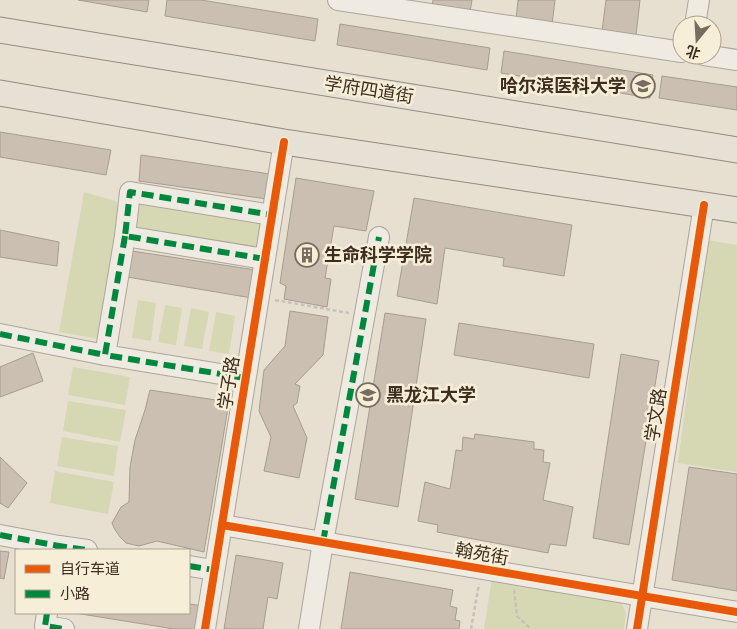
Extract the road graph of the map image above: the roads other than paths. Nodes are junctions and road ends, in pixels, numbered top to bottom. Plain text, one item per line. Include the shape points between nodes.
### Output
1 (338, 0) edge
2 (699, 0) edge
3 (410, 5) edge
4 (697, 15) edge
5 (0, 30) edge
6 (672, 50) edge
7 (722, 58) edge
8 (737, 60) edge
9 (0, 93) edge
10 (284, 142) junction
11 (737, 150) edge
12 (704, 205) junction
13 (737, 210) edge
14 (272, 215) junction
15 (124, 236) junction
16 (379, 237) dead end
17 (265, 259) junction
18 (0, 334) edge
19 (105, 355) junction
20 (245, 378) junction
21 (222, 525) junction
22 (0, 535) edge
23 (323, 542) junction
24 (59, 548) edge
25 (74, 549) edge
26 (190, 566) edge
27 (214, 570) junction
28 (642, 596) junction
29 (737, 612) edge
30 (48, 614) edge
31 (64, 629) edge
32 (205, 629) edge
33 (309, 629) edge
34 (637, 629) edge

1 - 3 street
2 - 4 street
3 - 6 street
5 - 11 main road, 学府四道街
7 - 8 street
9 - 10 main road
10 - 12 main road
10 - 14 street, 学子路
12 - 13 main road
12 - 28 street, 学文路
14 - 15 street via 130,192
14 - 17 street, 学子路
15 - 17 street
15 - 19 street
16 - 23 street
17 - 20 street, 学子路
18 - 19 street
19 - 20 street
20 - 21 street, 学子路
21 - 23 street, 翰苑街
21 - 27 street, 学子路
22 - 24 street
23 - 28 street, 翰苑街
23 - 33 street
24 - 25 street
26 - 27 street
27 - 32 street, 学子路
28 - 29 street, 翰苑街
28 - 34 street, 学文路
30 - 31 street via 45,626

